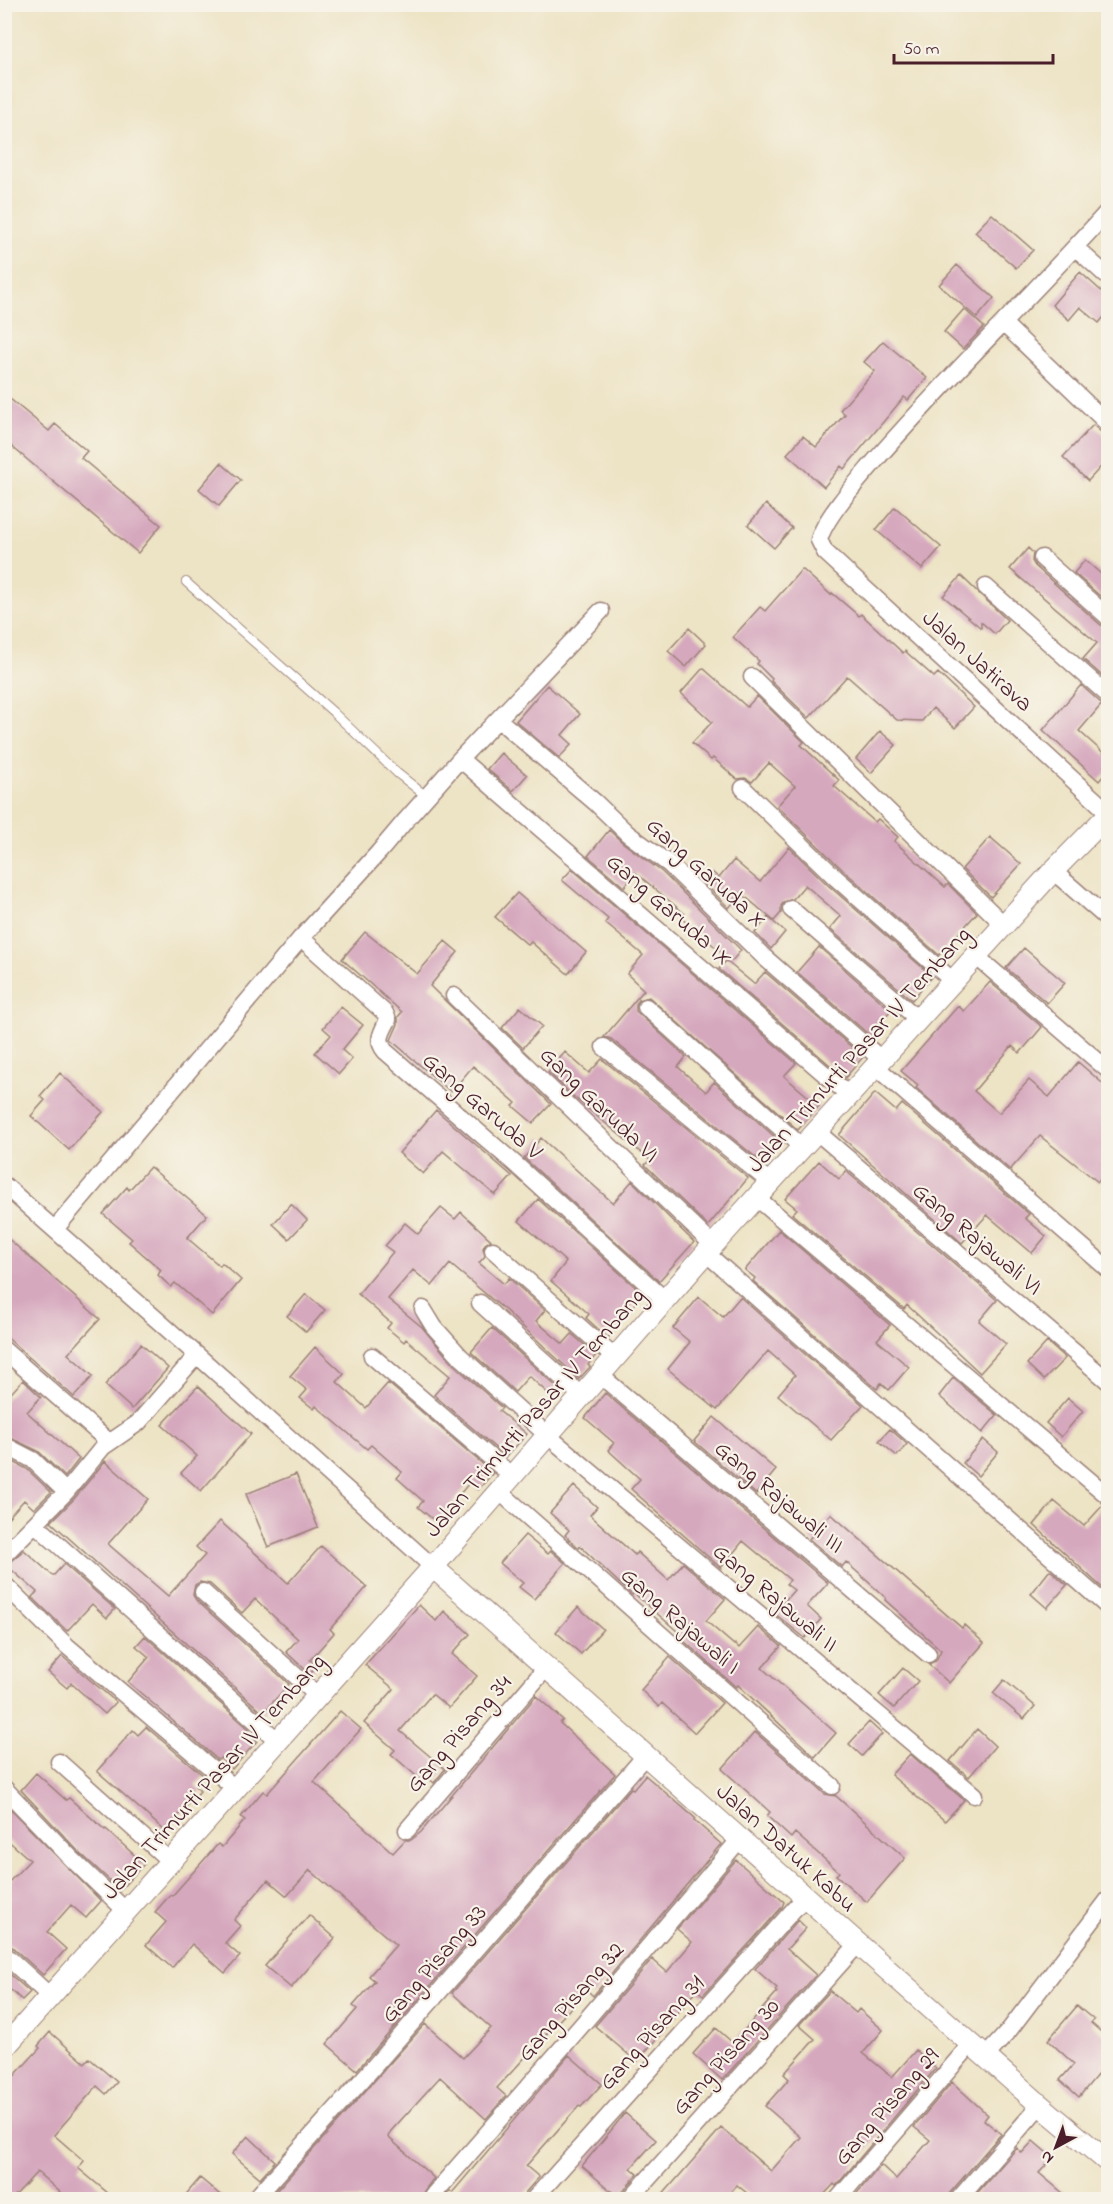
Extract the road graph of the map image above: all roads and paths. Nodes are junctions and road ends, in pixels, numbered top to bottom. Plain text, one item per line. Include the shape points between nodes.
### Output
1 (1108, 211) edge
2 (1076, 248) junction
3 (1108, 277) edge
4 (1003, 323) junction
5 (1108, 424) edge
6 (1042, 558) dead end
7 (186, 582) dead end
8 (986, 587) dead end
9 (601, 611) dead end
10 (1108, 617) edge
11 (752, 677) dead end
12 (1108, 695) edge
13 (499, 720) junction
14 (460, 759) junction
15 (743, 788) dead end
16 (426, 796) junction
17 (1108, 813) edge
18 (1053, 872) junction
19 (790, 909) dead end
20 (1108, 919) edge
21 (1005, 926) junction
22 (302, 938) junction
23 (977, 957) junction
24 (954, 982) junction
25 (454, 996) dead end
26 (646, 1007) dead end
27 (919, 1020) junction
28 (603, 1047) dead end
29 (879, 1064) junction
30 (1108, 1070) edge
31 (849, 1095) junction
32 (817, 1132) junction
33 (802, 1148) junction
34 (4, 1185) edge
35 (764, 1191) junction
36 (55, 1229) junction
37 (710, 1249) junction
38 (493, 1250) dead end
39 (1108, 1269) edge
40 (665, 1300) junction
41 (480, 1302) dead end
42 (423, 1309) dead end
43 (4, 1350) edge
44 (197, 1355) junction
45 (372, 1356) dead end
46 (615, 1358) junction
47 (600, 1375) junction
48 (1108, 1381) edge
49 (582, 1396) junction
50 (547, 1435) junction
51 (109, 1442) junction
52 (4, 1445) edge
53 (506, 1483) junction
54 (66, 1492) junction
55 (1108, 1496) edge
56 (36, 1524) junction
57 (4, 1555) edge
58 (433, 1567) junction
59 (4, 1584) edge
60 (203, 1592) dead end
61 (1108, 1607) edge
62 (928, 1654) dead end
63 (546, 1668) junction
64 (318, 1696) junction
65 (278, 1741) junction
66 (645, 1756) junction
67 (59, 1762) dead end
68 (832, 1785) dead end
69 (4, 1788) edge
70 (236, 1790) junction
71 (975, 1795) dead end
72 (407, 1830) dead end
73 (740, 1839) junction
74 (171, 1862) junction
75 (805, 1897) junction
76 (1108, 1900) edge
77 (127, 1912) junction
78 (858, 1944) junction
79 (4, 1954) edge
80 (51, 1997) junction
81 (7, 2041) edge
82 (979, 2049) junction
83 (1040, 2105) junction
84 (1108, 2162) edge
85 (434, 2194) dead end
86 (254, 2199) edge
87 (532, 2199) edge
88 (629, 2199) edge
89 (837, 2199) edge
90 (958, 2199) edge

1 - 2 street
2 - 3 street
2 - 4 street
4 - 5 street
4 - 17 street, Jalan Jatirava via 917,411 855,484 819,540 825,552
6 - 10 street
7 - 16 lane
8 - 12 street
9 - 13 street
11 - 21 street
13 - 14 street
13 - 29 street, Gang Garuda X via 628,834 669,864
14 - 16 street
14 - 31 street, Gang Garuda IX
15 - 24 street via 836,878
16 - 22 street
17 - 18 street, Jalan Trimurti Pasar IV Tembang
18 - 20 street
18 - 21 street, Jalan Trimurti Pasar IV Tembang
19 - 27 street
21 - 23 street, Jalan Trimurti Pasar IV Tembang
22 - 36 street
22 - 40 street, Gang Garuda V via 385,1013 388,1020 379,1037 385,1051
23 - 24 street, Jalan Trimurti Pasar IV Tembang
23 - 30 street
24 - 27 street, Jalan Trimurti Pasar IV Tembang
25 - 37 street, Gang Garuda VI
26 - 33 street
27 - 29 street, Jalan Trimurti Pasar IV Tembang
28 - 35 street
29 - 31 street, Jalan Trimurti Pasar IV Tembang
29 - 39 street, Gang Garuda X
31 - 32 street, Jalan Trimurti Pasar IV Tembang
32 - 33 street, Jalan Trimurti Pasar IV Tembang
32 - 48 street, Gang Rajawali VI
33 - 35 street, Jalan Trimurti Pasar IV Tembang
34 - 36 street
35 - 37 street, Jalan Trimurti Pasar IV Tembang
35 - 55 street
36 - 44 street
37 - 40 street, Jalan Trimurti Pasar IV Tembang
37 - 61 street, Gang Garuda VI
38 - 46 street
40 - 46 street, Jalan Trimurti Pasar IV Tembang
41 - 49 street
42 - 50 street, Gang Rajawali II via 461,1357
43 - 51 street
44 - 51 street via 138,1423
44 - 58 street
45 - 53 street, Gang Rajawali I
46 - 47 street, Jalan Trimurti Pasar IV Tembang
47 - 49 street, Jalan Trimurti Pasar IV Tembang
47 - 62 street, Gang Rajawali III
49 - 50 street, Jalan Trimurti Pasar IV Tembang
50 - 53 street, Jalan Trimurti Pasar IV Tembang
50 - 71 street, Gang Rajawali II
51 - 54 street
52 - 54 street via 33,1460
53 - 58 street, Jalan Trimurti Pasar IV Tembang
53 - 68 street, Gang Rajawali I
54 - 56 street
56 - 57 street
56 - 65 street
58 - 63 street, Jalan Datuk Kabu
58 - 64 street, Jalan Trimurti Pasar IV Tembang
59 - 70 street via 67,1646
60 - 64 street
63 - 66 street, Jalan Datuk Kabu
63 - 72 street, Gang Pisang 34
64 - 65 street, Jalan Trimurti Pasar IV Tembang
65 - 70 street, Jalan Trimurti Pasar IV Tembang
66 - 73 street, Jalan Datuk Kabu
66 - 86 street, Gang Pisang 33
67 - 74 street
69 - 77 street
70 - 74 street, Jalan Trimurti Pasar IV Tembang
73 - 75 street, Jalan Datuk Kabu
73 - 85 street, Gang Pisang 32
74 - 77 street, Jalan Trimurti Pasar IV Tembang
75 - 78 street, Jalan Datuk Kabu
75 - 87 street, Gang Pisang 31
76 - 82 street, Gang Pisang 29 via 1007,2033
77 - 80 street, Jalan Trimurti Pasar IV Tembang
78 - 82 street, Jalan Datuk Kabu
78 - 88 street, Gang Pisang 30
79 - 80 street
80 - 81 street, Jalan Trimurti Pasar IV Tembang
82 - 83 street, Jalan Datuk Kabu
82 - 89 street, Gang Pisang 29
83 - 84 street, Jalan Datuk Kabu
83 - 90 street

